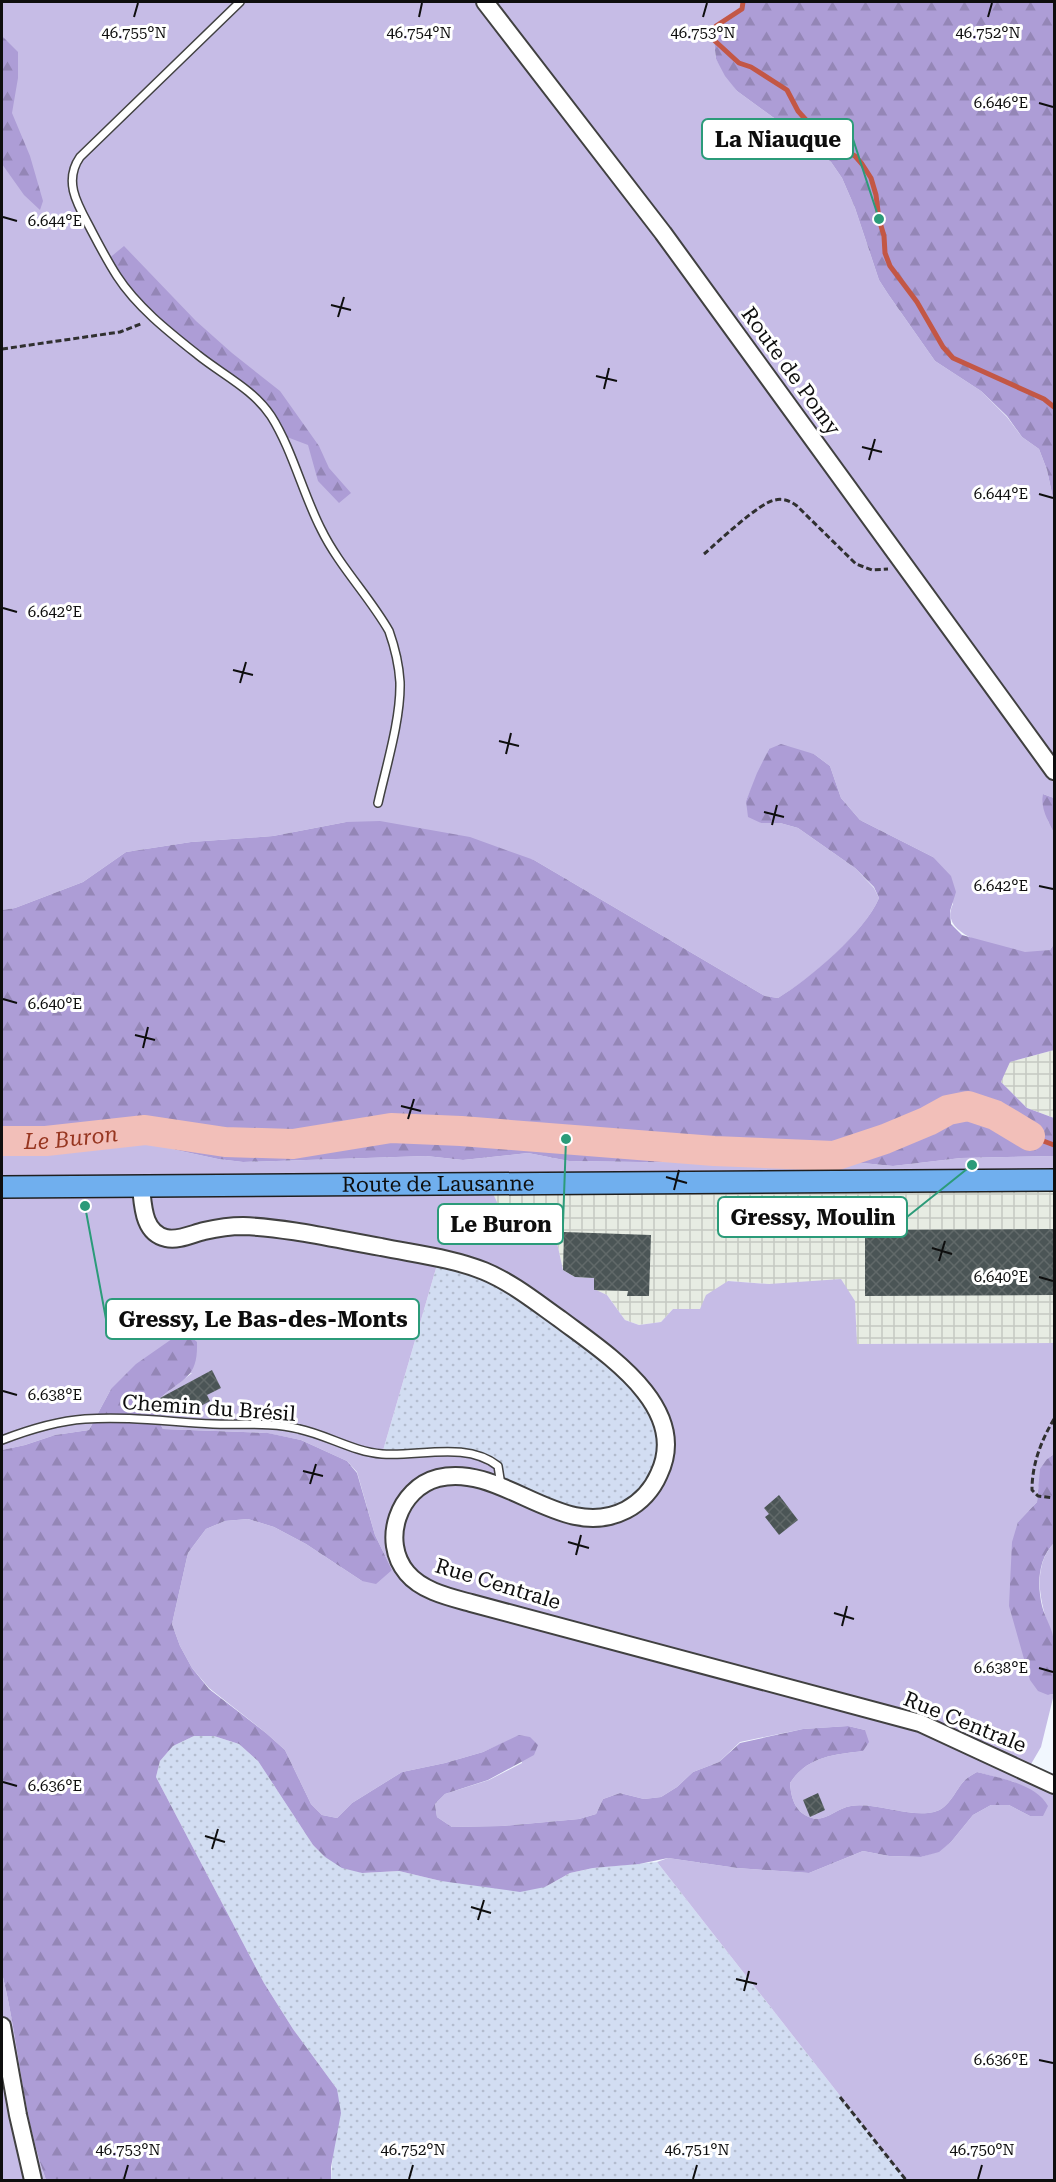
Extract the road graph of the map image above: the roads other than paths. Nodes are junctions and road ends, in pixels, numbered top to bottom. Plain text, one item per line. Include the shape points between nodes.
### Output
1 (240, 2) edge
2 (484, 2) edge
3 (1054, 771) edge
4 (378, 803) dead end
5 (1054, 1180) edge
6 (2, 1187) edge
7 (141, 1187) junction
8 (2, 1440) edge
9 (501, 1487) junction
10 (1054, 1785) edge
11 (2, 2026) edge
12 (33, 2181) edge

1 - 4 lane via 88,147 73,166 71,180 80,209 117,277 152,317 262,404 275,424 321,530 389,631 398,666 399,691
2 - 3 street, Route de Pomy via 663,233
5 - 7 main road, Route de Lausanne
6 - 7 main road, Route de Lausanne
7 - 9 street, Rue Centrale via 146,1219 156,1234 165,1238 220,1227 257,1227 439,1258 485,1272 535,1301 596,1347 639,1385 658,1411 666,1439 663,1467 648,1493 623,1511 599,1518 572,1515
8 - 9 lane, Chemin du Brésil via 84,1419 298,1428 382,1454 479,1455 498,1466
9 - 10 street, Rue Centrale via 453,1476 432,1480 413,1491 397,1516 395,1530 399,1561 407,1573 443,1595 920,1723
11 - 12 street

